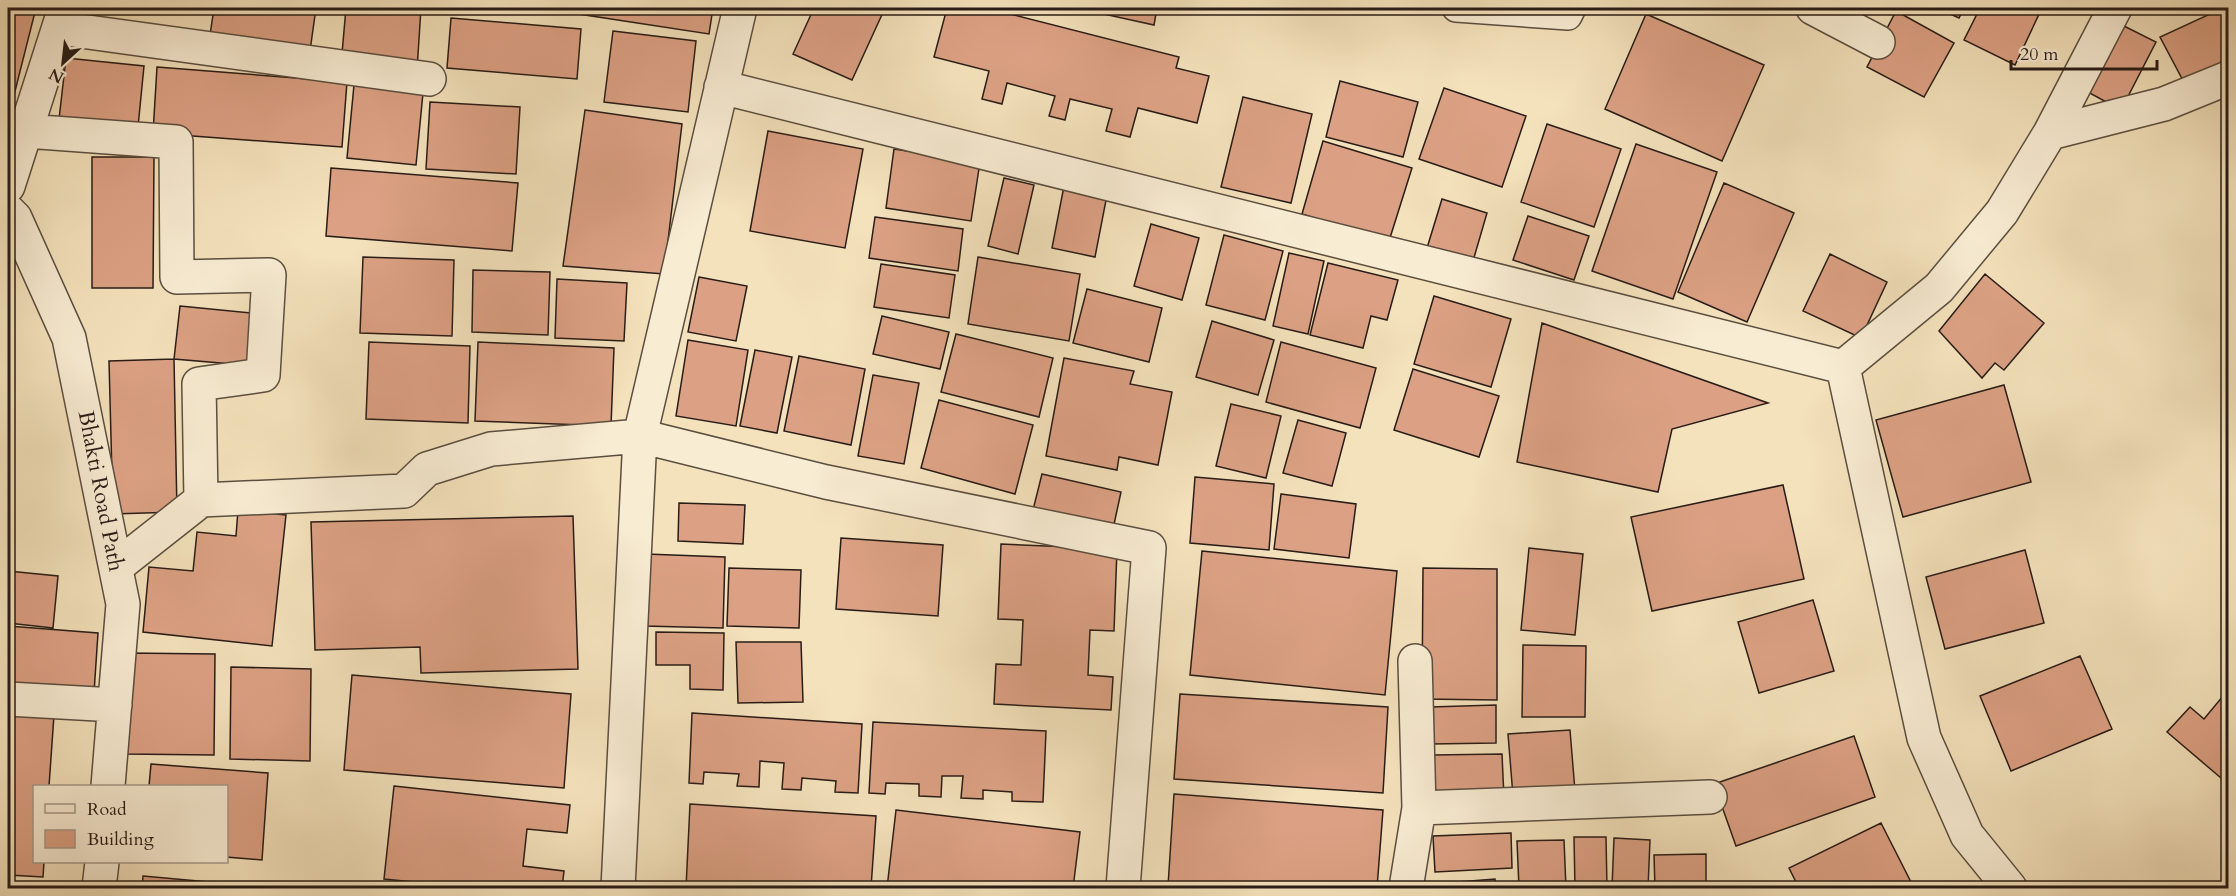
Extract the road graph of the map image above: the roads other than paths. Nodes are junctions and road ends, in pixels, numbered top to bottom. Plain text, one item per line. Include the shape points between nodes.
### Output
1 (740, 8) edge
2 (1456, 8) edge
3 (1572, 8) edge
4 (1813, 8) edge
5 (2114, 8) edge
6 (62, 18) edge
7 (1878, 42) dead end
8 (2229, 78) edge
9 (429, 79) dead end
10 (721, 87) junction
11 (26, 131) junction
12 (2050, 133) junction
13 (8, 186) edge
14 (8, 211) edge
15 (1843, 367) junction
16 (640, 436) junction
17 (201, 500) junction
18 (116, 567) junction
19 (1415, 661) dead end
20 (8, 699) edge
21 (115, 705) junction
22 (108, 785) edge
23 (1710, 797) dead end
24 (1419, 808) junction
25 (102, 863) edge
26 (99, 888) edge
27 (618, 888) edge
28 (1123, 888) edge
29 (1406, 888) edge
30 (2010, 888) edge

1 - 10 street
2 - 3 lane via 1568,16
4 - 7 street
5 - 12 street
6 - 9 street
6 - 11 street
8 - 12 street via 2164,105
10 - 15 street
10 - 16 street
11 - 13 street
11 - 17 street via 176,142 177,278 269,275 262,375 199,384
12 - 15 street via 2002,212 1939,288
14 - 18 street, Bhakti Road Path via 15,218 69,338
15 - 30 street via 1924,738 1967,835
16 - 17 street via 491,449 427,469 404,491
16 - 27 street
16 - 28 street via 826,482 1149,548
17 - 18 street
18 - 21 street, Bhakti Road Path via 123,604
19 - 24 street
20 - 21 street
21 - 22 street, Bhakti Road Path
23 - 24 street
24 - 29 street
25 - 26 street

